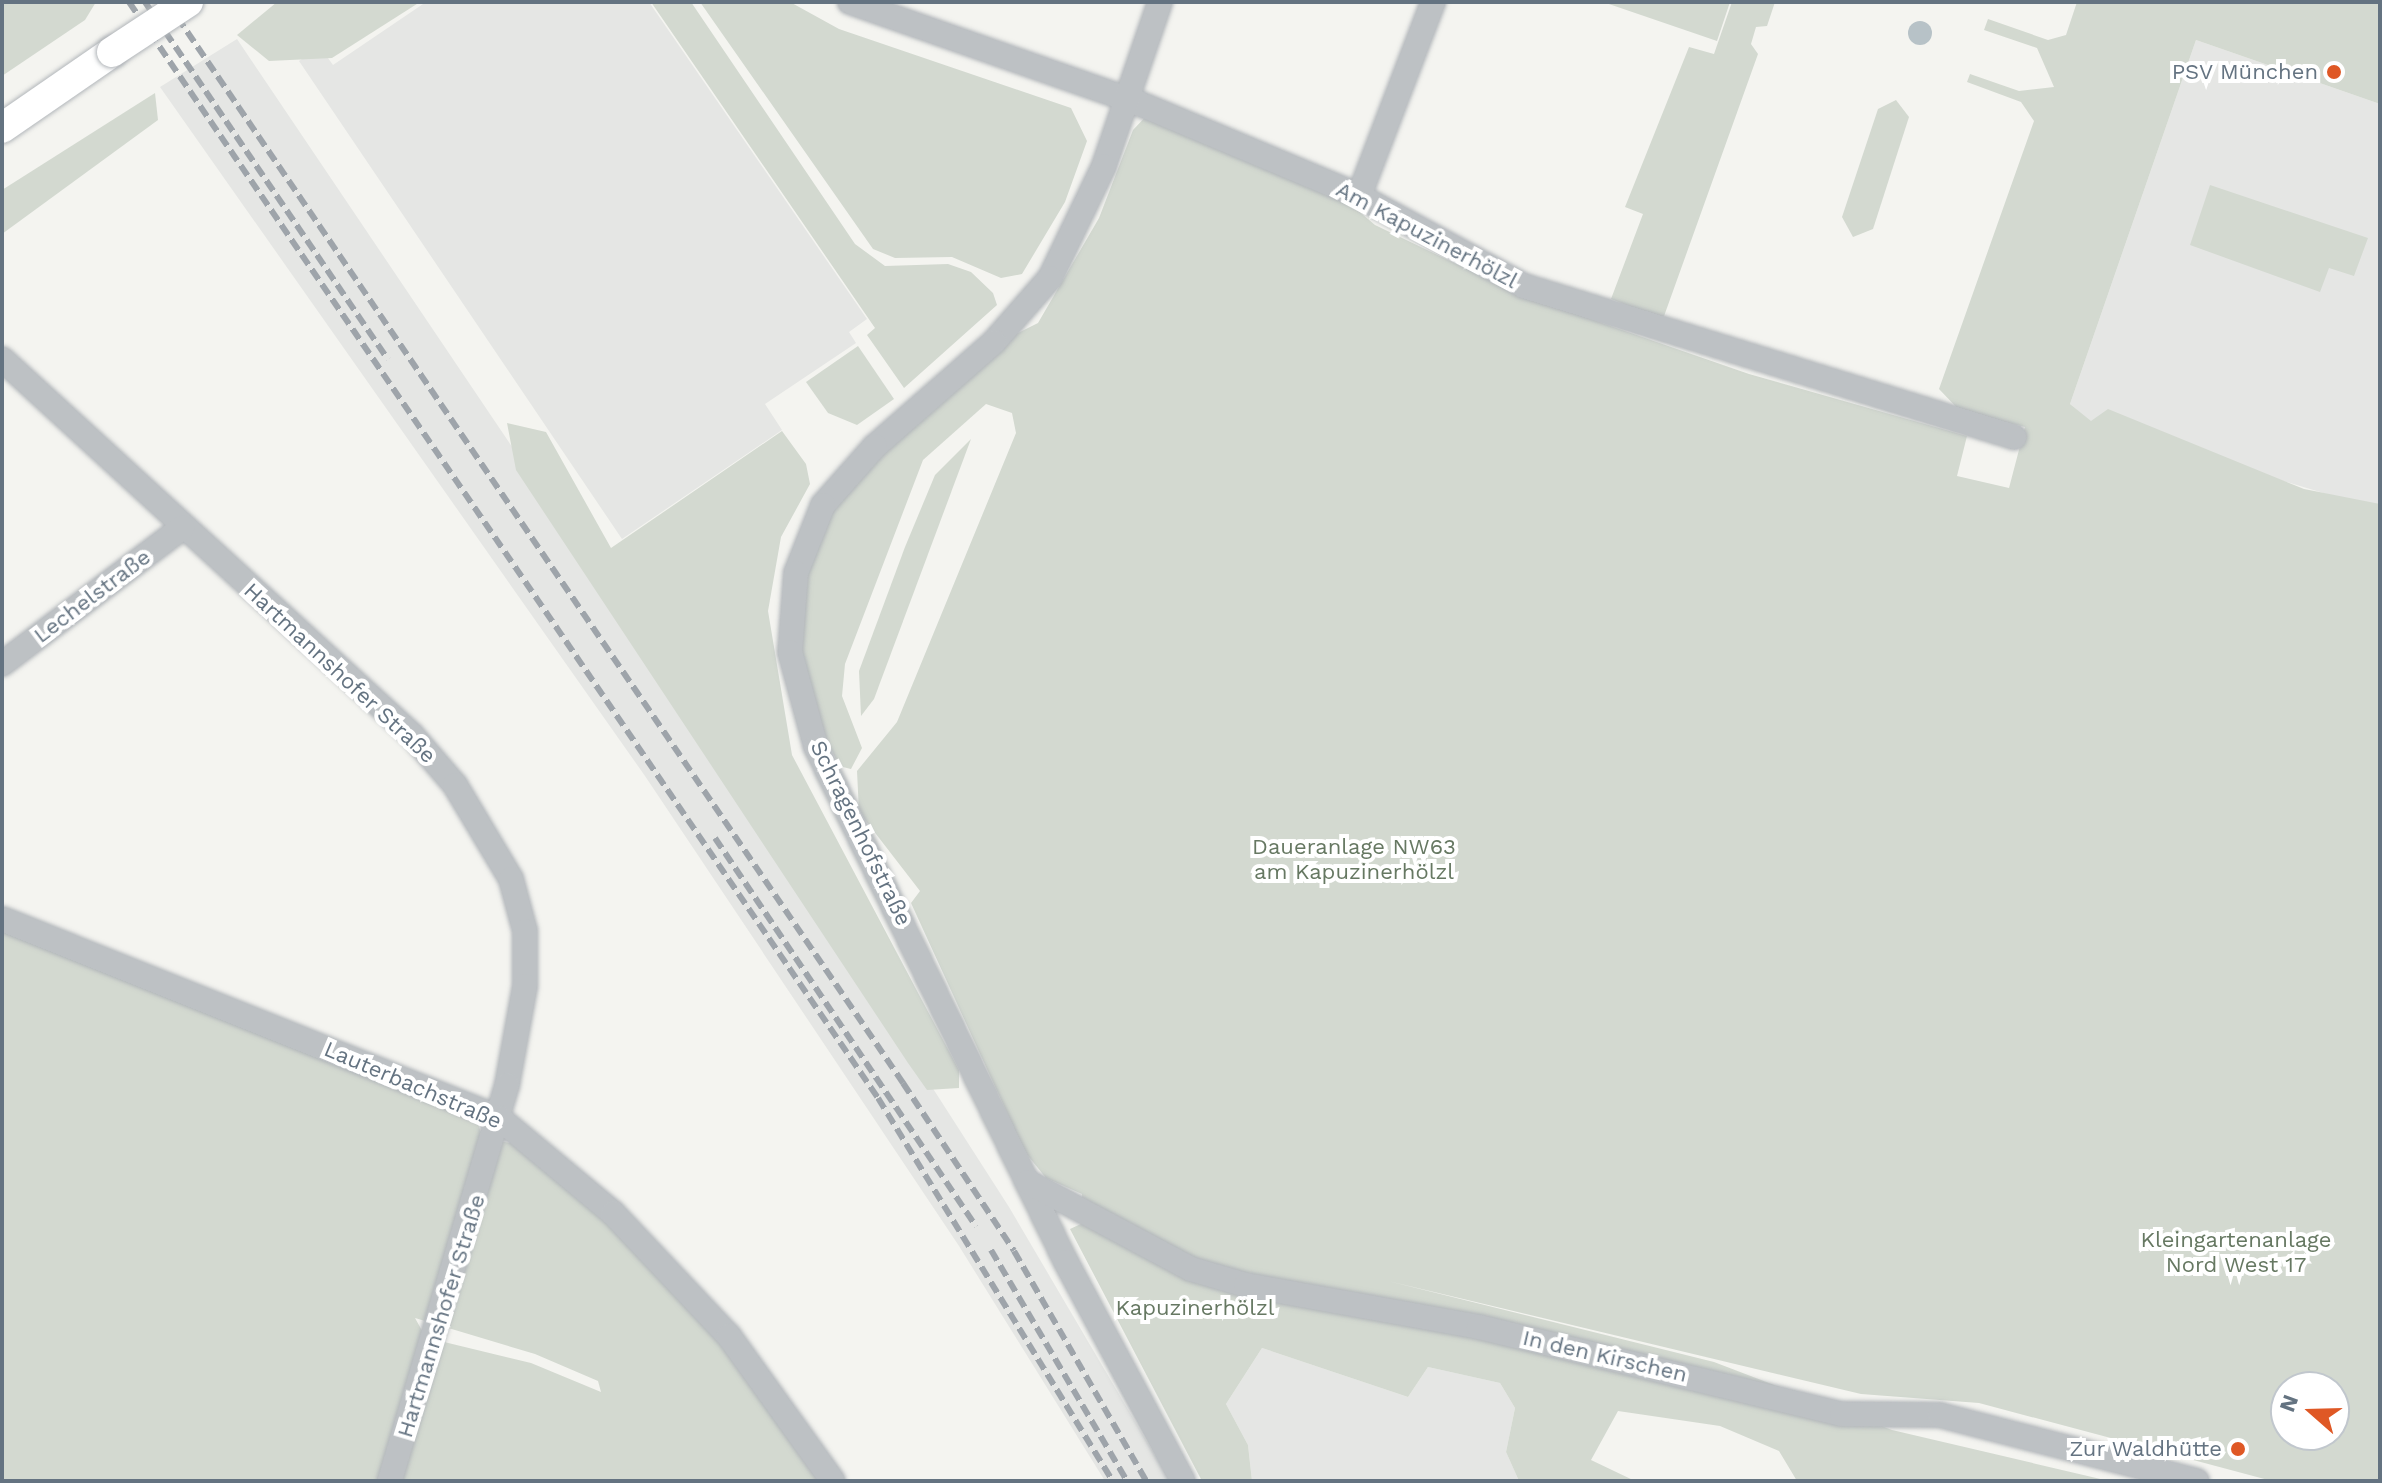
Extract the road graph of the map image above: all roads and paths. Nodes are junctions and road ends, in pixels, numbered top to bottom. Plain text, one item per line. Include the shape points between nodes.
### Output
1 (188, 2) edge
2 (850, 2) edge
3 (1160, 2) edge
4 (1433, 2) edge
5 (1124, 97) junction
6 (2, 128) edge
7 (1359, 196) junction
8 (2, 359) edge
9 (2014, 437) dead end
10 (182, 528) junction
11 (2, 664) edge
12 (2, 919) edge
13 (499, 1118) junction
14 (1028, 1182) junction
15 (390, 1481) edge
16 (833, 1481) edge
17 (1183, 1481) edge
18 (2197, 1481) edge

1 - 6 main road, bridge
2 - 5 street, Am Kapuzinerhölzl
3 - 5 street, Schragenhofstraße
4 - 7 street
5 - 7 street, Am Kapuzinerhölzl
5 - 14 street, Schragenhofstraße via 1104,166 1050,278 994,342 843,477 809,533 789,609 790,652 816,747
7 - 9 street, Am Kapuzinerhölzl via 1524,286
8 - 10 street, Hartmannshofer Straße
10 - 11 street, Lechelstraße
10 - 13 street, Hartmannshofer Straße via 412,735 490,839 525,931 525,986
12 - 13 street, Lauterbachstraße
13 - 15 street, Hartmannshofer Straße
13 - 16 street, Lauterbachstraße via 613,1213 729,1336
14 - 17 street, Schragenhofstraße
14 - 18 street, In den Kirschen via 1135,1242 1246,1285 1479,1327 1842,1414 1940,1415

